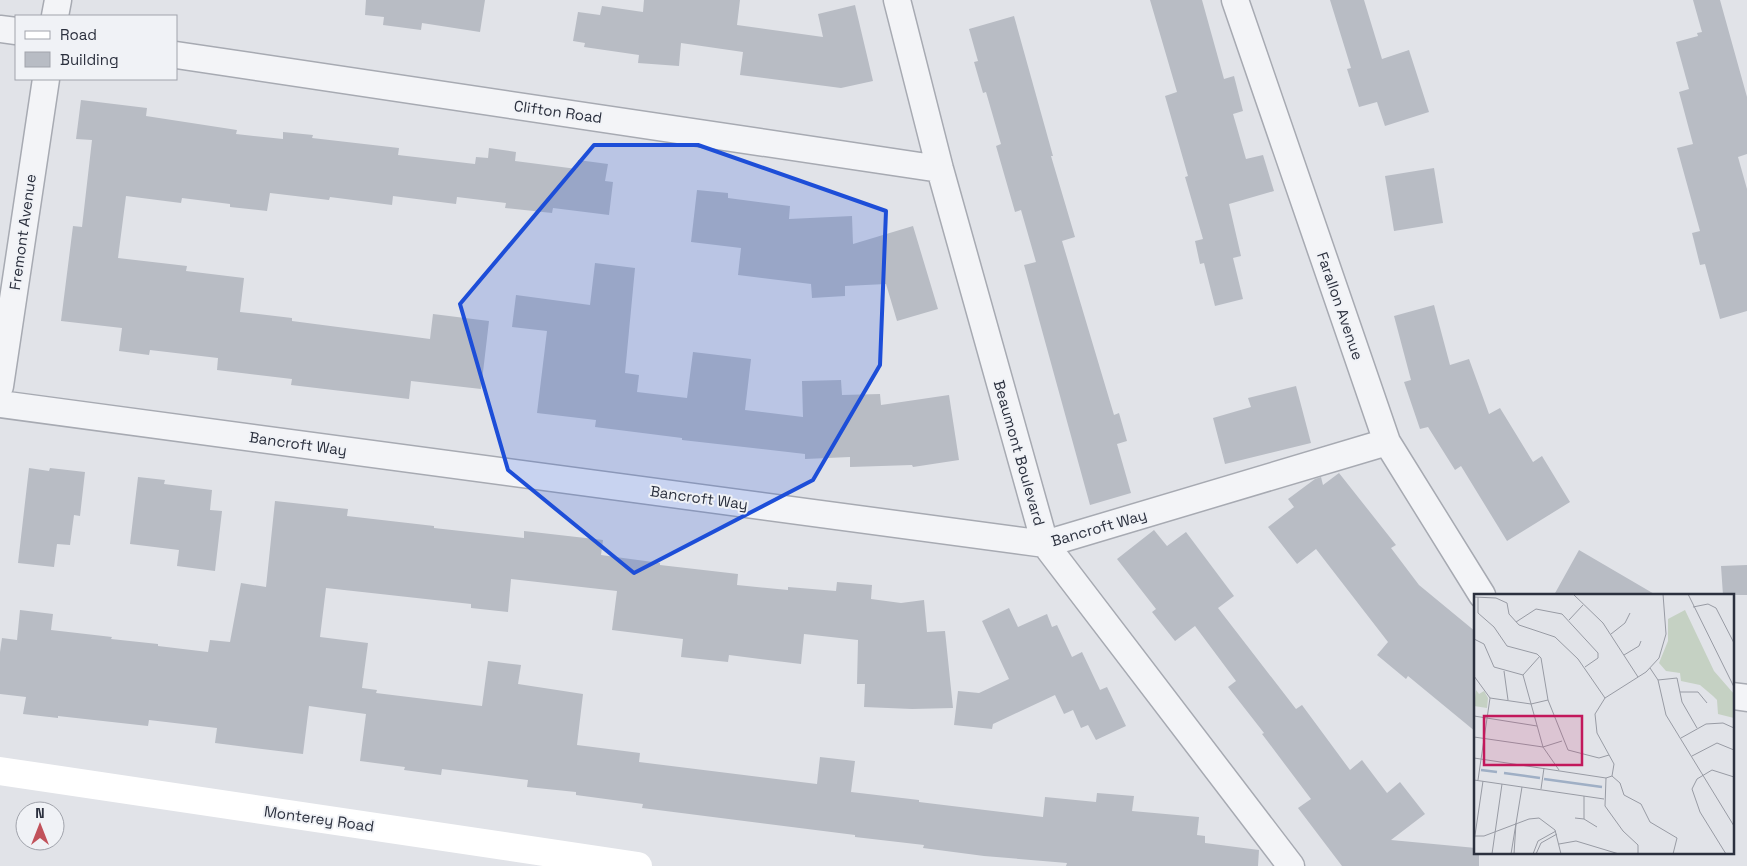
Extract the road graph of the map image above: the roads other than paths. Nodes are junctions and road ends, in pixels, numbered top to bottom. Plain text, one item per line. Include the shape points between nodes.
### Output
1 (58, 0) edge
2 (897, 0) edge
3 (1235, 0) edge
4 (55, 15) edge
5 (0, 29) edge
6 (15, 31) edge
7 (178, 55) edge
8 (46, 80) edge
9 (940, 169) junction
10 (0, 386) edge
11 (0, 404) edge
12 (1387, 442) junction
13 (1044, 544) junction
14 (1481, 594) edge
15 (1734, 696) edge
16 (1747, 698) edge
17 (0, 771) edge
18 (638, 866) edge
19 (1291, 866) edge

1 - 4 street
2 - 9 street, Beaumont Boulevard
3 - 12 street, Farallon Avenue
5 - 6 street
7 - 9 street, Clifton Road
8 - 10 street, Fremont Avenue
9 - 13 street, Beaumont Boulevard
11 - 13 street, Bancroft Way
12 - 13 street, Bancroft Way
12 - 14 street, Farallon Avenue
13 - 19 street, Beaumont Boulevard
15 - 16 street
17 - 18 main road, Monterey Road

